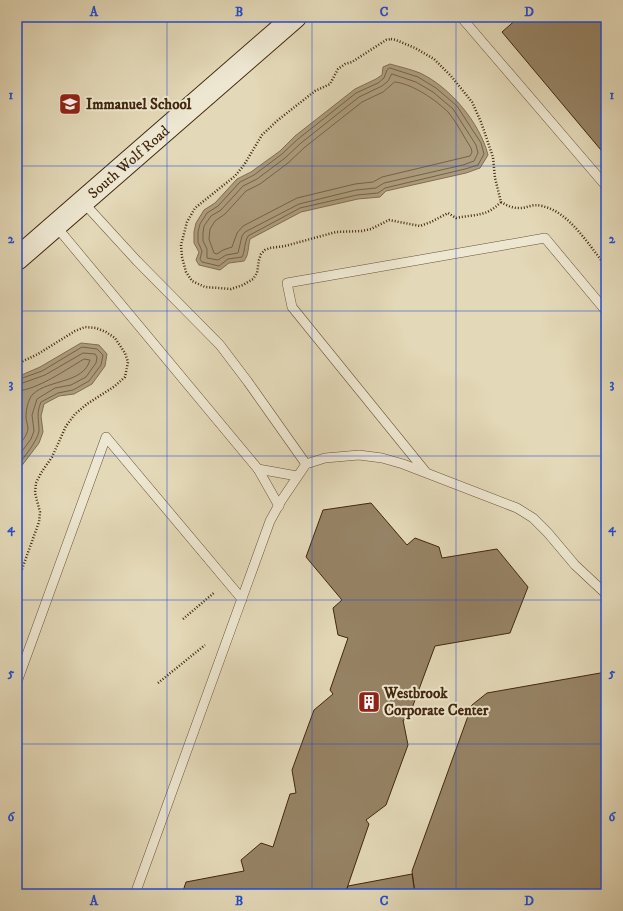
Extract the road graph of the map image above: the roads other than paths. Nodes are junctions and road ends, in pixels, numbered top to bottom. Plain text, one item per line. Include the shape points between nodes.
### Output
1 (295, 17) edge
2 (461, 17) edge
3 (606, 186) edge
4 (83, 202) junction
5 (55, 225) junction
6 (17, 259) edge
7 (606, 311) edge
8 (306, 464) junction
9 (258, 469) junction
10 (426, 473) junction
11 (297, 476) junction
12 (279, 506) junction
13 (606, 594) edge
14 (242, 599) junction
15 (17, 682) edge
16 (135, 894) edge

1 - 4 main road, South Wolf Road
2 - 3 lane
4 - 5 main road, South Wolf Road
4 - 8 lane via 220,345
5 - 6 main road, South Wolf Road
5 - 9 lane
7 - 10 lane via 545,238 287,284 292,307
8 - 10 lane via 325,458 359,455 382,458
8 - 11 lane
9 - 11 lane
9 - 12 lane
10 - 13 lane via 517,508 533,518 575,565
11 - 12 lane
12 - 14 lane via 270,521
14 - 15 lane via 106,437
14 - 16 lane

